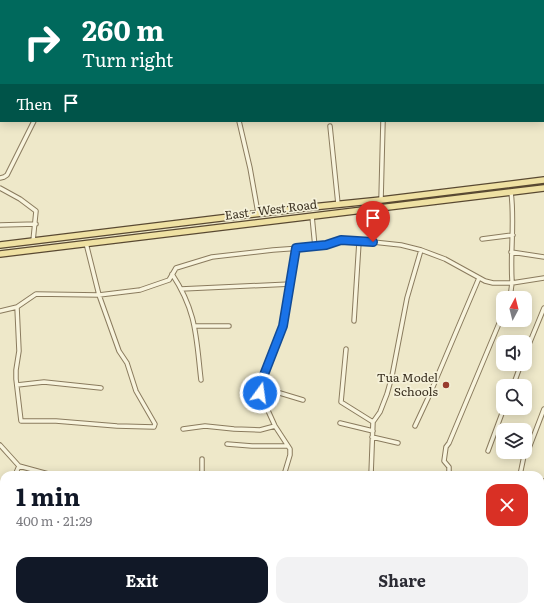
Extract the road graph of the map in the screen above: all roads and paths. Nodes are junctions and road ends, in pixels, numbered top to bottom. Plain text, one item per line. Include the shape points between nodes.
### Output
1 (272, 0) edge
2 (275, 0) edge
3 (33, 122) edge
4 (239, 122) edge
5 (383, 122) edge
6 (330, 126) dead end
7 (0, 178) edge
8 (544, 180) edge
9 (0, 188) edge
10 (544, 188) edge
11 (511, 192) junction
12 (381, 200) junction
13 (338, 204) junction
14 (258, 213) junction
15 (312, 216) junction
16 (36, 224) junction
17 (0, 225) edge
18 (157, 226) junction
19 (158, 235) junction
20 (513, 235) junction
21 (482, 239) dead end
22 (33, 241) junction
23 (359, 242) junction
24 (86, 243) junction
25 (0, 245) edge
26 (315, 247) junction
27 (296, 248) junction
28 (421, 250) junction
29 (511, 252) junction
30 (0, 254) edge
31 (544, 257) edge
32 (172, 274) junction
33 (479, 278) junction
34 (544, 278) edge
35 (512, 283) junction
36 (290, 284) junction
37 (181, 289) junction
38 (511, 291) edge
39 (99, 295) junction
40 (17, 307) junction
41 (544, 308) edge
42 (0, 311) edge
43 (354, 321) dead end
44 (195, 326) junction
45 (228, 326) dead end
46 (498, 327) edge
47 (532, 337) edge
48 (346, 349) dead end
49 (201, 380) dead end
50 (16, 385) junction
51 (260, 387) junction
52 (101, 388) dead end
53 (303, 400) dead end
54 (544, 409) edge
55 (501, 415) edge
56 (373, 422) junction
57 (340, 423) dead end
58 (416, 424) dead end
59 (274, 426) junction
60 (183, 429) dead end
61 (373, 431) junction
62 (372, 437) junction
63 (398, 443) dead end
64 (228, 444) dead end
65 (0, 445) edge
66 (288, 446) junction
67 (488, 451) dead end
68 (202, 459) dead end
69 (19, 466) junction
70 (17, 471) edge
71 (37, 471) edge
72 (202, 471) edge
73 (285, 471) edge
74 (371, 471) edge
75 (449, 471) edge
76 (521, 471) edge

1 - 2 street
3 - 7 street via 7,174
4 - 14 street
5 - 12 street
6 - 13 street
8 - 12 main road, East - West Road
9 - 16 street via 35,208
10 - 11 main road, East - West Road
11 - 15 main road, East - West Road
11 - 20 street
12 - 13 main road, East - West Road
13 - 14 main road, East - West Road
14 - 18 main road, East - West Road
15 - 19 main road, East - West Road
15 - 26 street
16 - 17 street
16 - 22 street
18 - 19 main road
18 - 22 main road, East - West Road
19 - 24 main road, East - West Road
20 - 21 street
20 - 29 street
22 - 25 main road, East - West Road
23 - 26 street via 341,240
23 - 28 street via 394,244
23 - 43 street
24 - 30 main road, East - West Road
24 - 39 street
26 - 27 street
27 - 32 street via 212,257 176,268
27 - 36 street
28 - 33 street via 445,259
28 - 56 street via 407,298 387,394
29 - 31 street
29 - 35 street
32 - 37 street
32 - 39 street via 169,280 140,290
33 - 35 street via 493,283
33 - 58 street
34 - 35 street
35 - 38 street
36 - 37 street
36 - 51 street via 286,314
37 - 44 street
39 - 40 street via 36,294
39 - 50 street via 119,351 127,363 136,391 155,424 154,427 22,421
40 - 42 street
40 - 50 street via 19,351
41 - 47 street
44 - 45 street
44 - 49 street
46 - 75 street via 446,447 444,461
48 - 56 street via 341,402
50 - 52 street via 44,382
51 - 53 street
51 - 59 street via 260,393
54 - 76 street via 529,448 525,451
55 - 67 street
56 - 61 street
57 - 61 street
59 - 60 street via 260,430 205,426
59 - 66 street
61 - 62 street
62 - 63 street
62 - 74 street
64 - 66 street
65 - 69 street
66 - 73 street via 290,455
68 - 72 street
69 - 70 street
69 - 71 street

